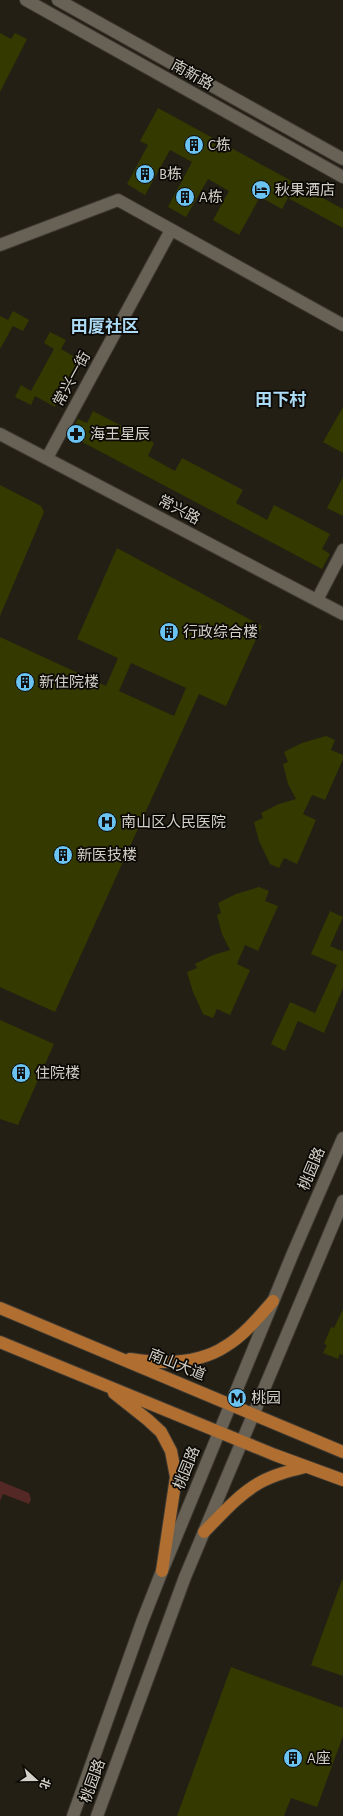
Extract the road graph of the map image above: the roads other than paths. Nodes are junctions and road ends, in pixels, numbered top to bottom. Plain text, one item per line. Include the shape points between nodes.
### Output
1 (26, 0) edge
2 (58, 0) edge
3 (343, 159) edge
4 (343, 177) edge
5 (171, 230) junction
6 (0, 245) edge
7 (343, 325) edge
8 (0, 434) edge
9 (47, 458) junction
10 (343, 550) edge
11 (317, 600) junction
12 (343, 614) edge
13 (343, 1138) edge
14 (343, 1201) edge
15 (273, 1301) junction
16 (0, 1308) edge
17 (0, 1342) edge
18 (113, 1356) junction
19 (102, 1384) junction
20 (230, 1405) junction
21 (253, 1414) junction
22 (219, 1432) junction
23 (241, 1441) junction
24 (343, 1452) edge
25 (305, 1467) junction
26 (343, 1480) edge
27 (204, 1532) junction
28 (162, 1571) junction
29 (73, 1816) edge
30 (97, 1816) edge

1 - 4 main road, 南新路
2 - 3 main road, 南新路
5 - 6 main road via 118,200
5 - 7 main road
5 - 9 main road, 常兴一街
8 - 9 main road, 常兴路
9 - 11 main road, 常兴路
10 - 11 main road
11 - 12 main road, 常兴路
13 - 15 main road, 桃园路
14 - 21 main road, 桃园路
15 - 18 main road via 247,1329 227,1346 209,1356 166,1361 140,1361
15 - 20 main road, 桃园路
16 - 18 main road, 南山大道
17 - 19 main road
18 - 20 main road, 南山大道
19 - 22 main road
19 - 28 main road via 148,1420 160,1432 172,1451 176,1477
20 - 21 main road, 南山大道
20 - 22 main road, 桃园路
21 - 23 main road, 桃园路
21 - 24 main road, 南山大道
22 - 23 main road
22 - 28 main road, 桃园路
23 - 25 main road
23 - 27 main road, 桃园路
25 - 26 main road
25 - 27 main road via 275,1475 258,1484 234,1502
27 - 30 main road, 桃园路
28 - 29 main road, 桃园路

